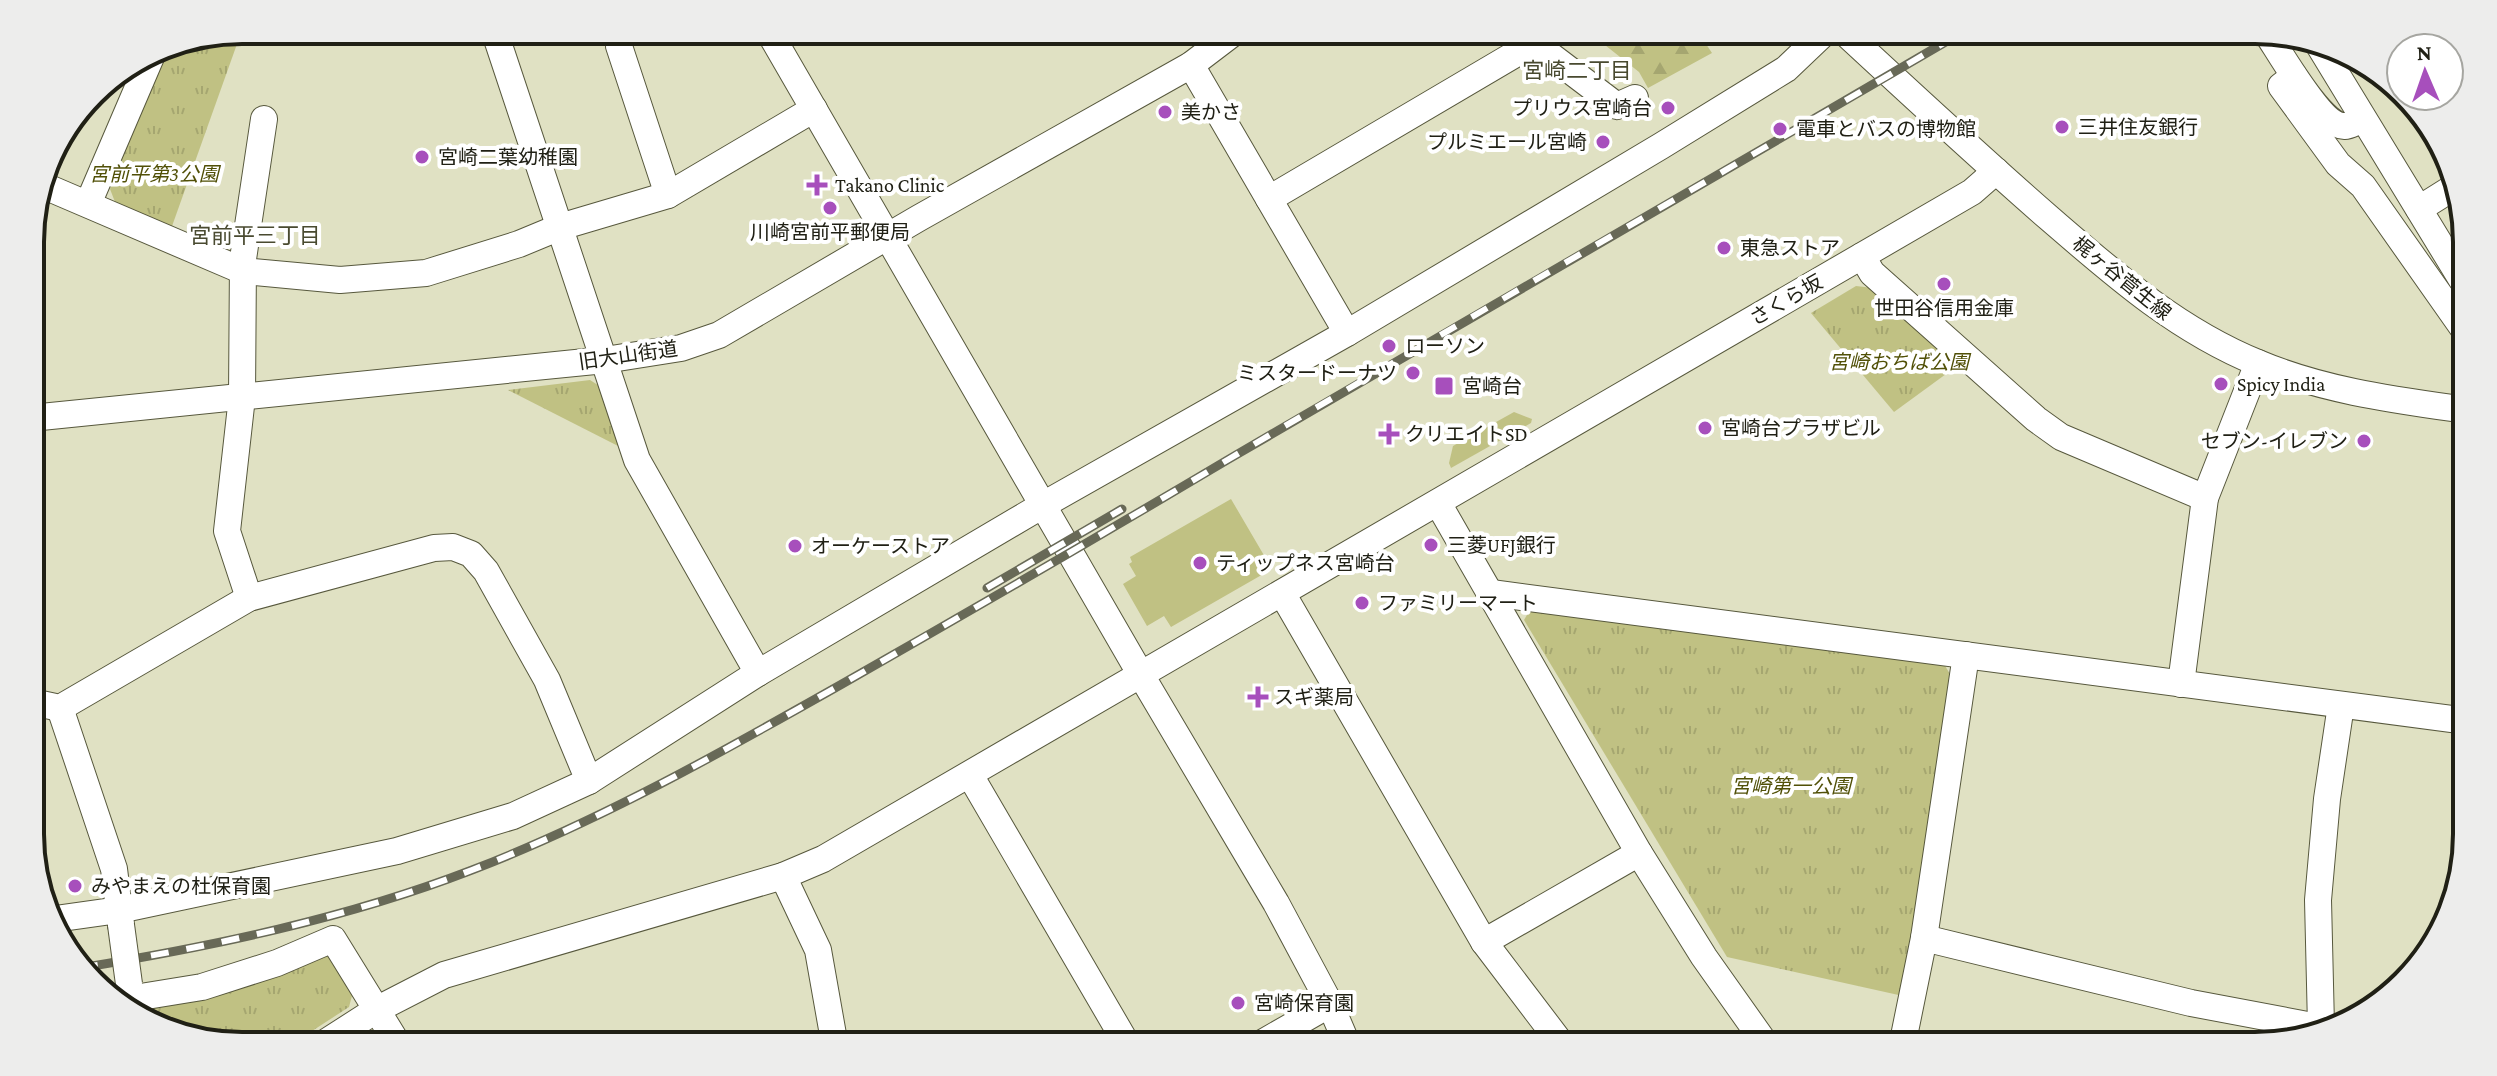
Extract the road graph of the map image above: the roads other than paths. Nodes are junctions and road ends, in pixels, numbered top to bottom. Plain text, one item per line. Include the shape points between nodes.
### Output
1 (499, 44) edge
2 (776, 44) edge
3 (1221, 44) edge
4 (1529, 44) edge
5 (1551, 44) edge
6 (1812, 44) edge
7 (1857, 44) edge
8 (619, 46) dead end
9 (2275, 46) edge
10 (2342, 64) edge
11 (1191, 65) junction
12 (146, 69) edge
13 (2294, 76) junction
14 (1635, 98) dead end
15 (814, 109) junction
16 (264, 119) dead end
17 (2362, 120) junction
18 (1996, 171) junction
19 (51, 189) edge
20 (2446, 192) edge
21 (668, 195) junction
22 (1269, 199) junction
23 (88, 204) junction
24 (2419, 209) junction
25 (560, 227) junction
26 (888, 236) junction
27 (1862, 256) junction
28 (2453, 265) edge
29 (243, 271) junction
30 (2453, 314) edge
31 (1347, 333) junction
32 (605, 360) junction
33 (2258, 363) junction
34 (242, 397) junction
35 (2453, 408) edge
36 (44, 417) edge
37 (2205, 498) junction
38 (1438, 503) junction
39 (1043, 505) junction
40 (1282, 593) junction
41 (1491, 593) junction
42 (249, 598) junction
43 (1966, 655) junction
44 (758, 673) junction
45 (1141, 675) junction
46 (2181, 684) junction
47 (44, 705) edge
48 (2341, 705) junction
49 (60, 708) junction
50 (2453, 719) edge
51 (970, 775) junction
52 (589, 781) junction
53 (1639, 853) junction
54 (783, 876) junction
55 (120, 918) junction
56 (63, 919) edge
57 (1924, 938) junction
58 (1484, 942) junction
59 (127, 994) edge
60 (1330, 1004) junction
61 (376, 1010) junction
62 (2320, 1022) edge
63 (2310, 1024) edge
64 (342, 1032) edge
65 (390, 1032) edge
66 (833, 1032) edge
67 (1120, 1032) edge
68 (1281, 1032) edge
69 (1342, 1032) edge
70 (1552, 1032) edge
71 (1757, 1032) edge
72 (1905, 1032) edge

1 - 25 street
2 - 15 street
3 - 11 street, 旧大山街道
4 - 22 street
5 - 14 street via 1617,106
6 - 31 street via 1786,69
7 - 18 street, 梶ヶ谷菅生線
8 - 21 street
9 - 13 street
10 - 17 street
11 - 22 street
11 - 26 street, 旧大山街道
12 - 23 street
13 - 17 street via 2331,123 2345,127
13 - 30 street via 2281,86 2338,164 2363,186
15 - 21 street
15 - 26 street
16 - 29 street
17 - 24 street
18 - 27 street, さくら坂 via 1972,192
18 - 33 street, 梶ヶ谷菅生線 via 2156,308
19 - 23 street
20 - 24 street
21 - 25 street
22 - 31 street
23 - 29 street
24 - 28 street
25 - 29 street via 426,273 340,280
25 - 32 street
26 - 32 street, 旧大山街道 via 719,335 681,348
26 - 39 street
27 - 37 street via 1872,273 2061,437
27 - 38 street, さくら坂
29 - 34 street
31 - 39 street
32 - 34 street, 旧大山街道
32 - 44 street via 637,460
33 - 35 street, 梶ヶ谷菅生線 via 2341,389
33 - 37 street
34 - 36 street, 旧大山街道
34 - 42 street via 227,531
37 - 46 street
38 - 40 street, さくら坂
38 - 41 street
39 - 44 street
39 - 45 street
40 - 45 street, さくら坂
40 - 58 street
41 - 43 street
41 - 53 street
42 - 49 street
42 - 52 street via 434,548 453,547 471,554 486,571 547,680
43 - 46 street
43 - 57 street
44 - 52 street
45 - 51 street, さくら坂
45 - 60 street
46 - 48 street
47 - 49 street
48 - 50 street
48 - 62 street via 2318,900
49 - 55 street via 114,869
51 - 54 street, さくら坂 via 823,859
51 - 67 street
52 - 55 street via 513,816 397,851
53 - 58 street
53 - 71 street
54 - 61 street, さくら坂 via 444,975
54 - 66 street via 818,950
55 - 56 street
55 - 59 street, bridge
57 - 63 street via 2191,1003
57 - 72 street
58 - 70 street
59 - 61 street via 202,987 333,939
60 - 68 street
60 - 69 street
61 - 64 street, さくら坂
61 - 65 street

